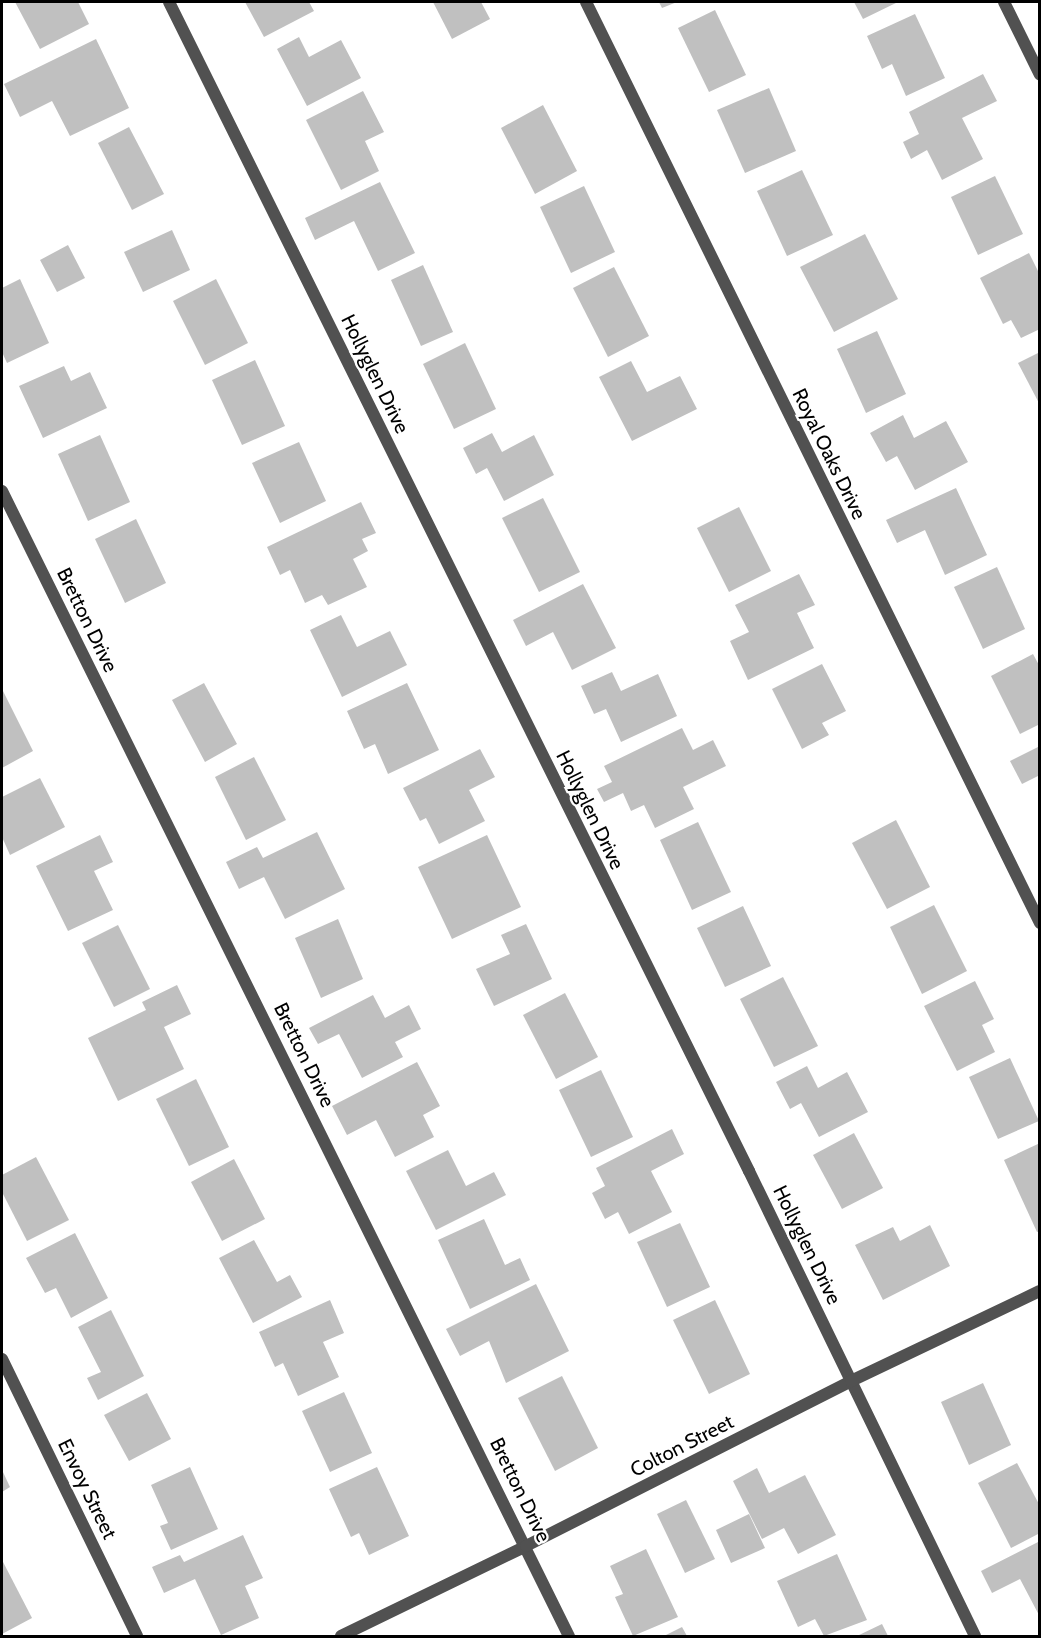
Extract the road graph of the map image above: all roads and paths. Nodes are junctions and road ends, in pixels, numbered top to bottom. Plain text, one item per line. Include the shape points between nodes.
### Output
1 (170, 2) edge
2 (586, 2) edge
3 (1004, 2) edge
4 (1040, 75) edge
5 (2, 492) edge
6 (1040, 923) edge
7 (1040, 1291) edge
8 (2, 1359) edge
9 (851, 1381) junction
10 (526, 1546) junction
11 (137, 1636) edge
12 (341, 1636) edge
13 (569, 1636) edge
14 (975, 1636) edge

1 - 9 street, Hollyglen Drive
2 - 6 street, Royal Oaks Drive
3 - 4 street
5 - 10 street, Bretton Drive
7 - 9 street, Colton Street
8 - 11 street, Envoy Street
9 - 10 street, Colton Street
9 - 14 street, Hollyglen Drive
10 - 12 street, Colton Street
10 - 13 street, Bretton Drive

